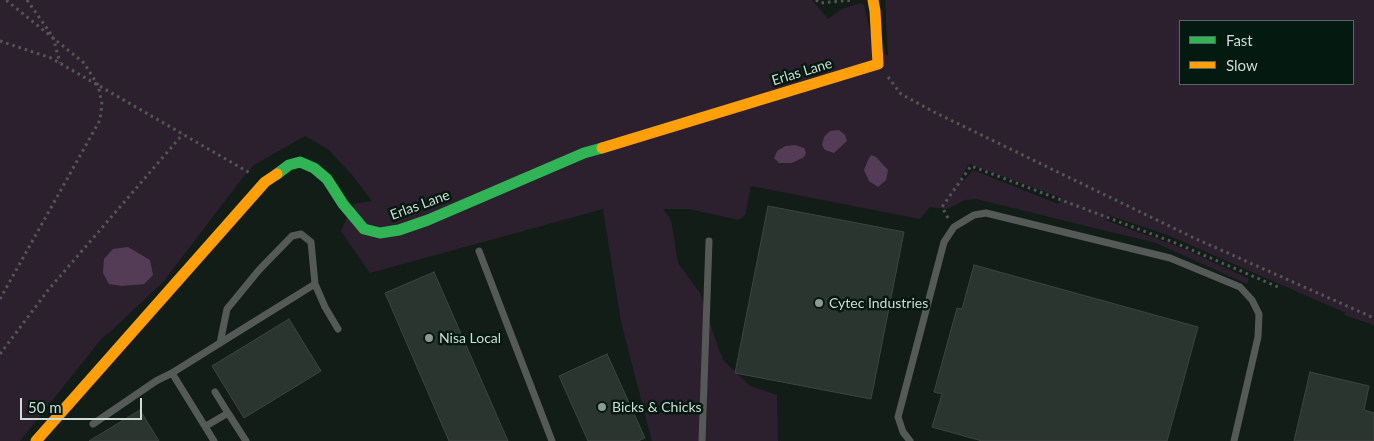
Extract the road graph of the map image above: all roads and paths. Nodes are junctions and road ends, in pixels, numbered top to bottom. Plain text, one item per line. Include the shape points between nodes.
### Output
1 (6, 0) edge
2 (27, 0) edge
3 (816, 0) edge
4 (853, 0) edge
5 (873, 0) edge
6 (53, 37) junction
7 (0, 41) edge
8 (60, 63) junction
9 (878, 64) junction
10 (98, 85) junction
11 (183, 134) junction
12 (265, 182) junction
13 (954, 227) junction
14 (709, 241) dead end
15 (479, 251) dead end
16 (315, 284) junction
17 (1278, 287) dead end
18 (0, 299) edge
19 (1374, 318) edge
20 (338, 329) dead end
21 (220, 343) junction
22 (0, 354) edge
23 (172, 373) junction
24 (215, 392) dead end
25 (228, 413) junction
26 (93, 424) dead end
27 (206, 426) junction
28 (36, 441) edge
29 (214, 441) edge
30 (246, 441) edge
31 (552, 441) edge
32 (702, 441) edge
33 (910, 441) edge
34 (1234, 441) edge

1 - 6 path
2 - 6 path
3 - 4 path via 820,3
5 - 9 street
6 - 8 path
6 - 10 path via 84,63
7 - 8 path
8 - 10 path
9 - 12 street, Erlas Lane via 584,153 399,230 380,233 364,229 327,179 300,162 289,165
9 - 19 path via 901,94 934,112 1194,238
10 - 11 path
10 - 18 path via 102,104 100,120
11 - 12 path
11 - 22 path via 49,289
12 - 28 street, Erlas Lane
13 - 17 path via 942,207 971,166 1178,244
13 - 33 lane via 944,242 898,417
13 - 34 lane via 986,213 1170,258 1240,287 1259,314 1258,337
14 - 32 lane
15 - 31 lane
16 - 20 lane
16 - 21 lane
16 - 21 lane via 311,242 301,234 292,236 227,309
21 - 23 lane
23 - 26 lane
23 - 27 lane
24 - 25 lane
25 - 27 lane
25 - 30 lane
27 - 29 lane

